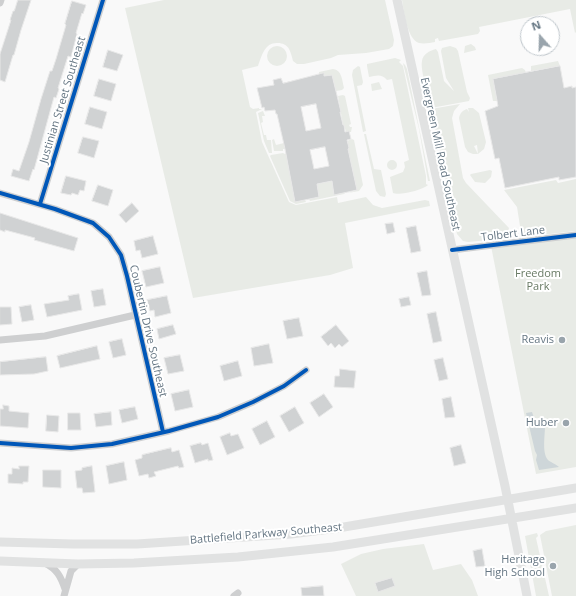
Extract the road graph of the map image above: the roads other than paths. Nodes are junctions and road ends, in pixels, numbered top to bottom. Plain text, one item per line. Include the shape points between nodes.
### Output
1 (1, 0) edge
2 (103, 0) edge
3 (397, 0) edge
4 (0, 3) edge
5 (0, 193) edge
6 (40, 204) junction
7 (576, 235) edge
8 (452, 250) junction
9 (135, 315) junction
10 (0, 340) edge
11 (306, 370) dead end
12 (163, 432) junction
13 (0, 443) edge
14 (576, 488) edge
15 (508, 499) junction
16 (576, 508) edge
17 (512, 518) junction
18 (0, 542) edge
19 (0, 561) edge
20 (45, 563) junction
21 (78, 564) junction
22 (65, 592) edge
23 (527, 596) edge

1 - 4 street
2 - 6 street, Justinian Street Southeast
3 - 8 main road, Evergreen Mill Road Southeast
5 - 6 street, Coubertin Drive Southeast
6 - 9 street, Coubertin Drive Southeast via 93,223 109,237 121,255
7 - 8 street, Tolbert Lane
8 - 15 main road, Evergreen Mill Road Southeast
9 - 10 street via 45,336
9 - 12 street, Coubertin Drive Southeast
11 - 12 street via 284,386 218,418
12 - 13 street via 112,444 71,448
14 - 15 main road, Battlefield Parkway Southeast
15 - 17 main road, Evergreen Mill Road Southeast
15 - 18 main road, Battlefield Parkway Southeast via 291,534 138,544
16 - 17 main road, Battlefield Parkway Southeast
17 - 21 main road, Battlefield Parkway Southeast via 293,552 182,561
17 - 23 main road, Evergreen Mill Road Southeast
19 - 20 main road, Battlefield Parkway Southeast
20 - 21 main road, Battlefield Parkway Southeast
20 - 22 street via 57,571
21 - 22 street via 71,571

